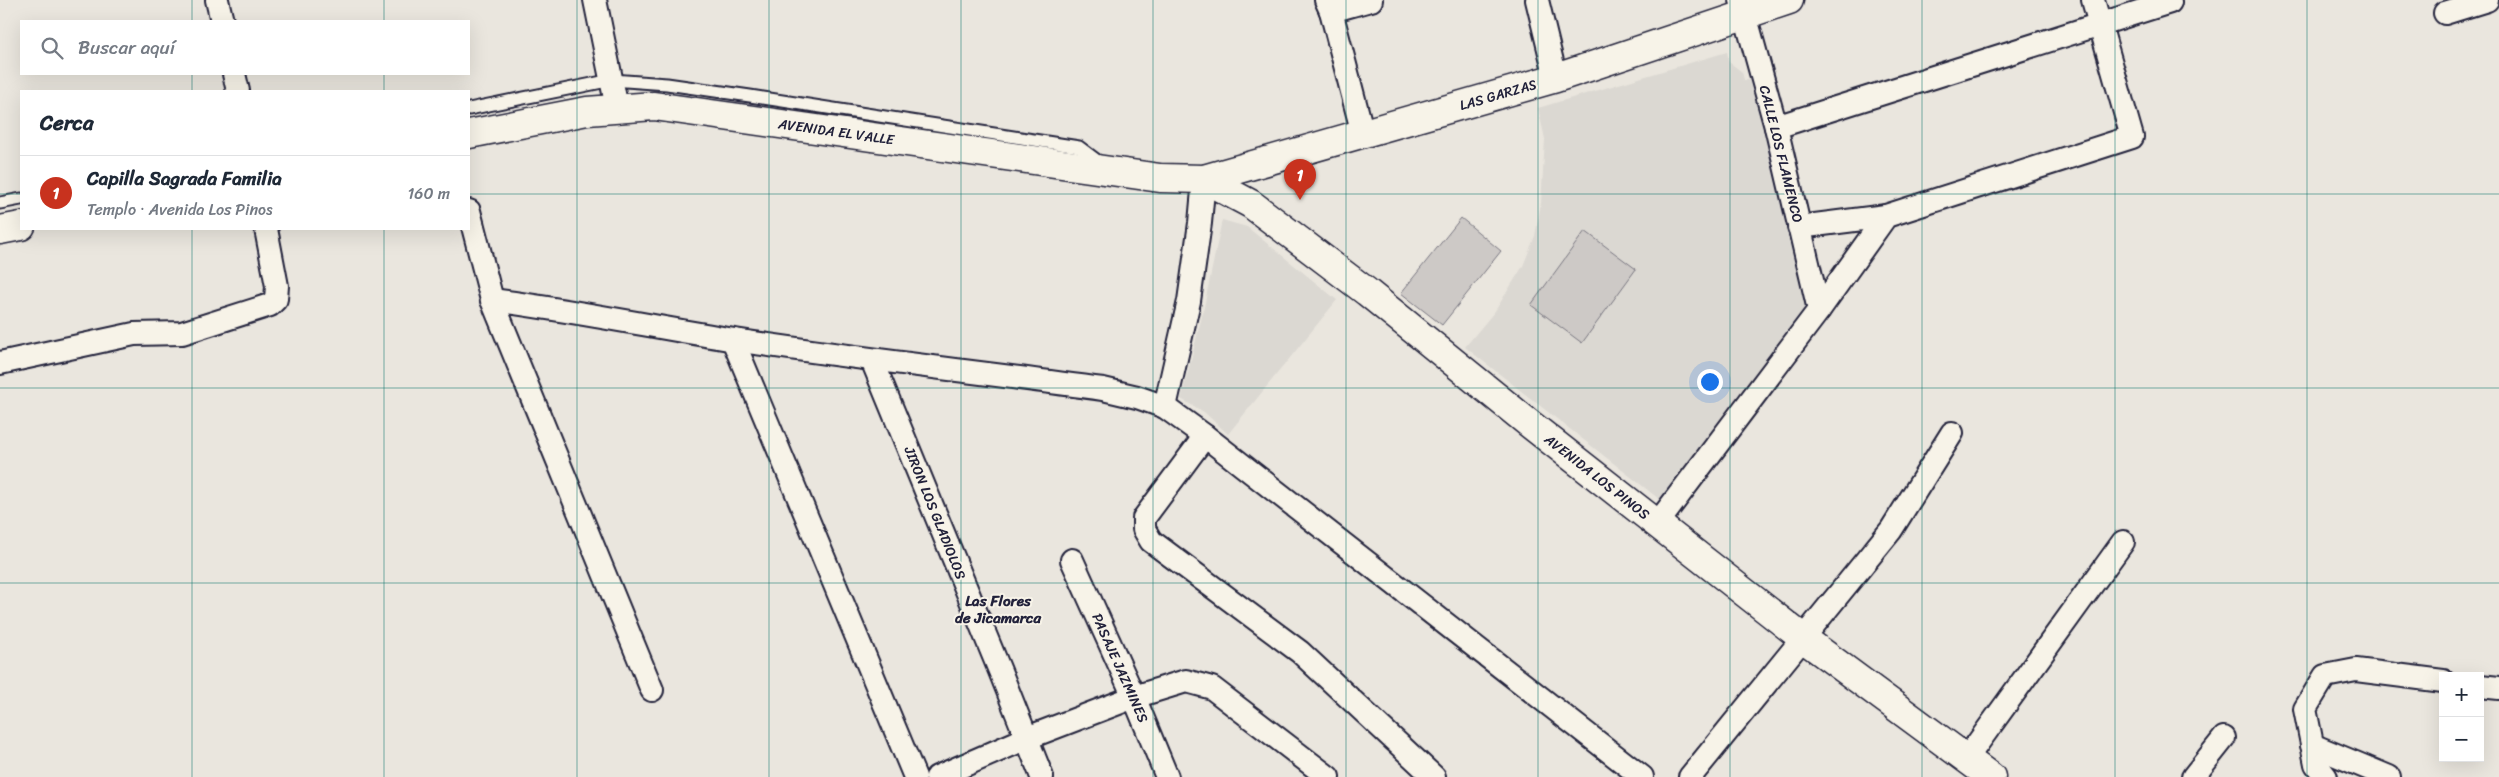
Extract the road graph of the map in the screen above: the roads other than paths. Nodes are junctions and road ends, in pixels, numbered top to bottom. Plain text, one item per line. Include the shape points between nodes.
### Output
1 (217, 0) edge
2 (595, 0) edge
3 (1372, 0) edge
4 (1537, 0) edge
5 (1789, 0) edge
6 (2093, 0) edge
7 (2487, 0) edge
8 (2170, 2) dead end
9 (1329, 6) edge
10 (1743, 7) edge
11 (2445, 12) dead end
12 (222, 20) edge
13 (2100, 25) junction
14 (234, 75) edge
15 (1556, 78) junction
16 (612, 80) junction
17 (238, 90) edge
18 (617, 108) junction
19 (470, 109) edge
20 (1776, 127) junction
21 (470, 134) edge
22 (1363, 134) junction
23 (1113, 172) junction
24 (1204, 179) junction
25 (20, 199) edge
26 (0, 203) edge
27 (470, 215) edge
28 (1886, 216) junction
29 (20, 226) edge
30 (1799, 227) junction
31 (0, 230) edge
32 (266, 230) edge
33 (492, 300) junction
34 (1819, 310) junction
35 (733, 340) junction
36 (872, 360) junction
37 (0, 363) edge
38 (1164, 407) junction
39 (1952, 433) dead end
40 (1206, 436) junction
41 (1657, 524) junction
42 (2123, 542) dead end
43 (1072, 560) dead end
44 (1804, 639) junction
45 (2439, 680) edge
46 (2484, 686) edge
47 (2499, 688) edge
48 (652, 690) dead end
49 (1134, 697) junction
50 (1027, 738) junction
51 (2224, 738) dead end
52 (2312, 745) junction
53 (1967, 758) junction
54 (915, 777) edge
55 (937, 777) edge
56 (1042, 777) edge
57 (1167, 777) edge
58 (1328, 777) edge
59 (1434, 777) edge
60 (1642, 777) edge
61 (1690, 777) edge
62 (1992, 777) edge
63 (2194, 777) edge
64 (2326, 777) edge
65 (2389, 777) edge

1 - 12 street
2 - 16 street
3 - 9 street
4 - 15 street
5 - 10 street, LAS GARZAS
6 - 13 street
7 - 11 street
8 - 13 street
9 - 22 street
10 - 15 street, LAS GARZAS
10 - 20 street, CALLE LOS FLAMENCO
13 - 20 street
13 - 28 street via 2132,137
14 - 17 street
15 - 22 street, LAS GARZAS
16 - 18 street
16 - 19 lane
16 - 23 lane via 750,96 1079,147
18 - 21 street, AVENIDA EL VALLE via 587,110
18 - 23 street, AVENIDA EL VALLE via 654,106
20 - 30 street, CALLE LOS FLAMENCO
22 - 24 street, LAS GARZAS
23 - 24 street, AVENIDA EL VALLE
24 - 38 street via 1189,301
24 - 41 street, AVENIDA LOS PINOS via 1251,204 1359,286
25 - 26 lane
27 - 33 street
28 - 30 street
28 - 34 street
29 - 31 street
30 - 34 street, CALLE LOS FLAMENCO
32 - 37 street via 277,286 276,299 270,305 182,333 134,334
33 - 35 street
33 - 48 street
34 - 41 street
35 - 36 street
35 - 54 street
36 - 38 street via 1103,389
36 - 50 street, JIRON LOS GLADIOLOS
38 - 40 street
39 - 44 street via 1891,530
40 - 59 street via 1144,518 1144,529 1151,541 1300,652
40 - 60 street
41 - 44 street, AVENIDA LOS PINOS
42 - 53 street
43 - 49 street, PASAJE JAZMINES
44 - 53 street, AVENIDA LOS PINOS
44 - 61 street
45 - 52 street via 2356,670 2325,676 2305,710
46 - 47 street
49 - 50 street
49 - 57 street, PASAJE JAZMINES
49 - 58 street via 1186,681 1212,688
50 - 55 street
50 - 56 street, JIRON LOS GLADIOLOS
51 - 63 street
52 - 64 street via 2316,764
52 - 65 street
53 - 62 street, AVENIDA LOS PINOS

